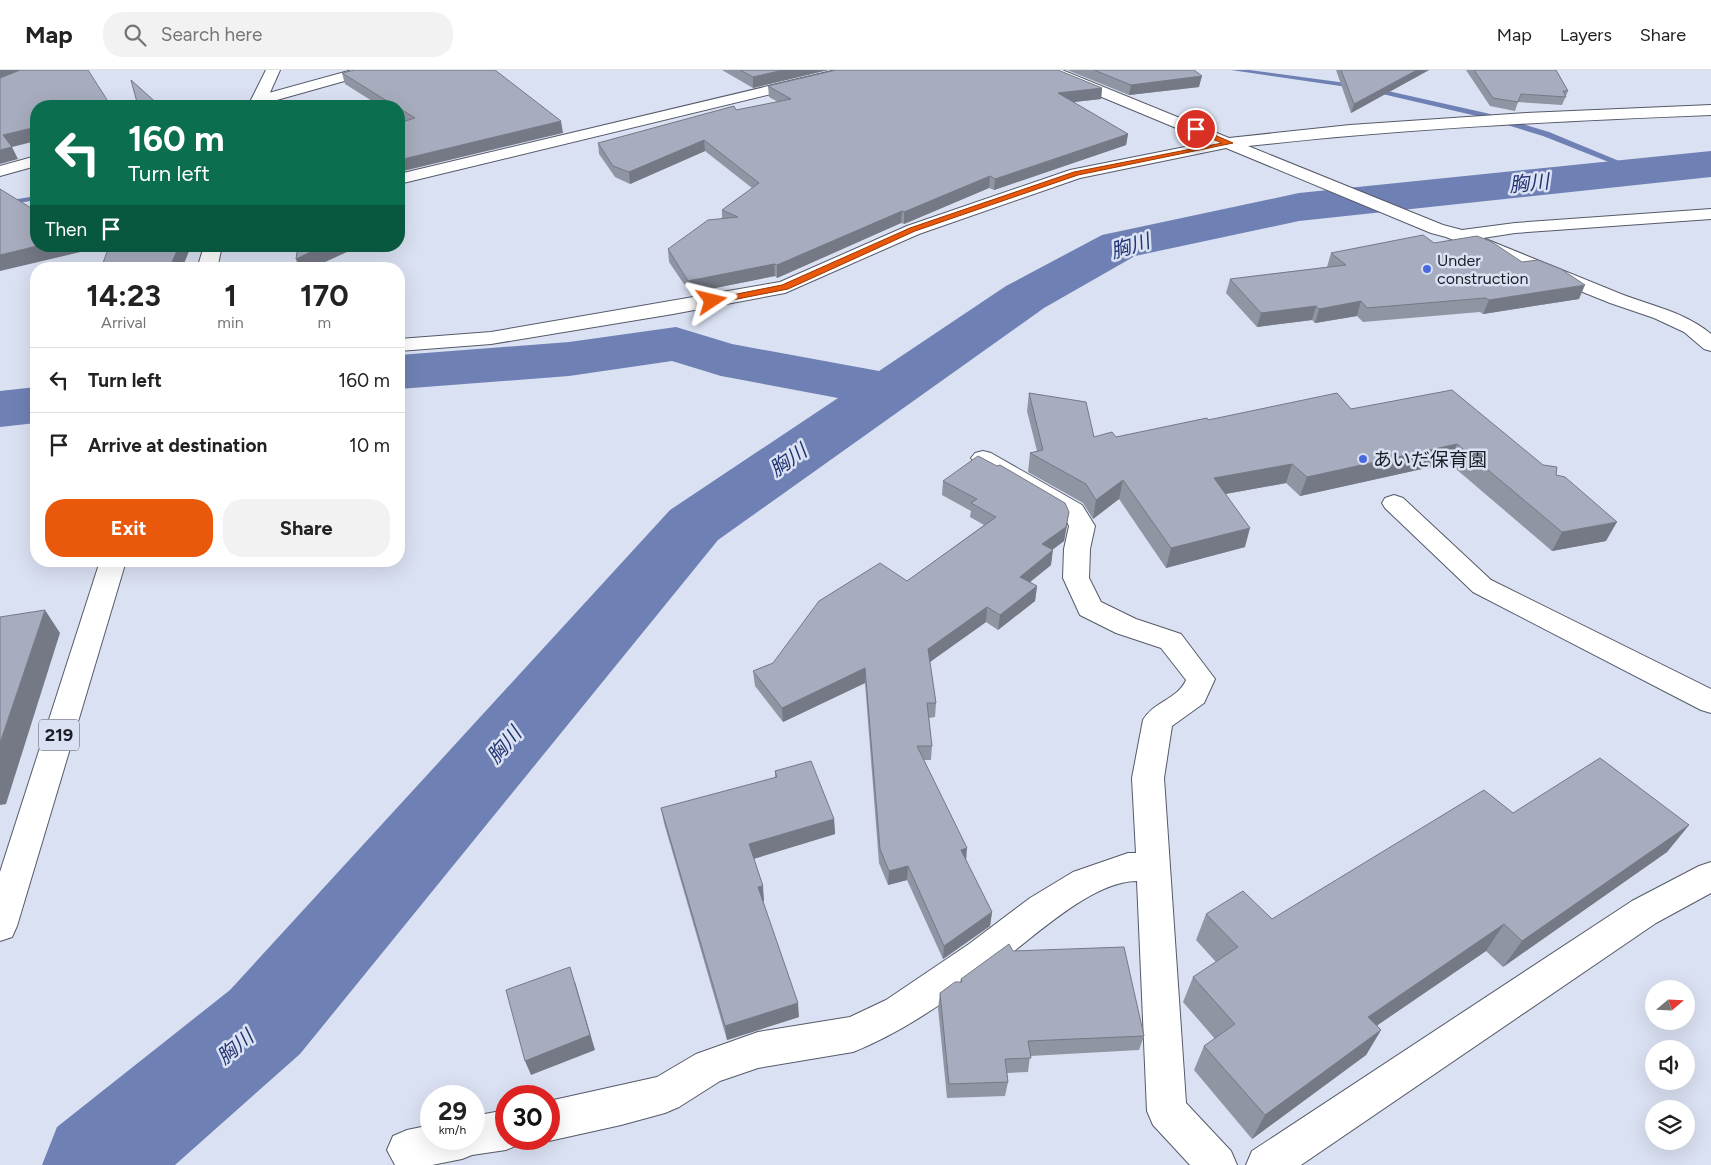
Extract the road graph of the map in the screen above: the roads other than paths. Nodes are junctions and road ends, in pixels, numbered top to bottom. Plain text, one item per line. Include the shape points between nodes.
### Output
1 (273, 70) edge
2 (368, 70) edge
3 (854, 70) edge
4 (1049, 70) edge
5 (254, 100) edge
6 (263, 100) edge
7 (1711, 110) edge
8 (1237, 146) junction
9 (30, 163) edge
10 (0, 171) edge
11 (405, 178) edge
12 (1711, 214) edge
13 (1459, 236) junction
14 (405, 345) edge
15 (1711, 345) edge
16 (983, 458) edge
17 (1394, 502) dead end
18 (111, 567) edge
19 (1711, 702) edge
20 (1153, 867) junction
21 (1711, 876) edge
22 (3, 917) edge
23 (560, 1119) edge
24 (420, 1147) edge
25 (407, 1150) dead end
26 (1217, 1165) edge
27 (1266, 1165) edge

1 - 5 main road
2 - 6 main road
3 - 11 main road
4 - 8 main road
7 - 8 main road via 1350,130
8 - 13 main road
8 - 14 main road via 1076,174 913,230 785,287 491,338
9 - 10 main road
12 - 13 main road via 1515,228
13 - 15 main road via 1661,314 1691,328
16 - 20 main road via 1073,510 1082,526 1076,578 1090,608 1126,626 1171,641 1201,679 1194,694 1158,720 1148,778
17 - 19 main road via 1482,586
18 - 22 main road, 219
20 - 23 main road via 1128,867 1085,882 1042,909 899,1012 853,1034 758,1050 709,1067 665,1094
20 - 26 main road via 1167,1111
21 - 27 main road via 1644,912
24 - 25 main road

